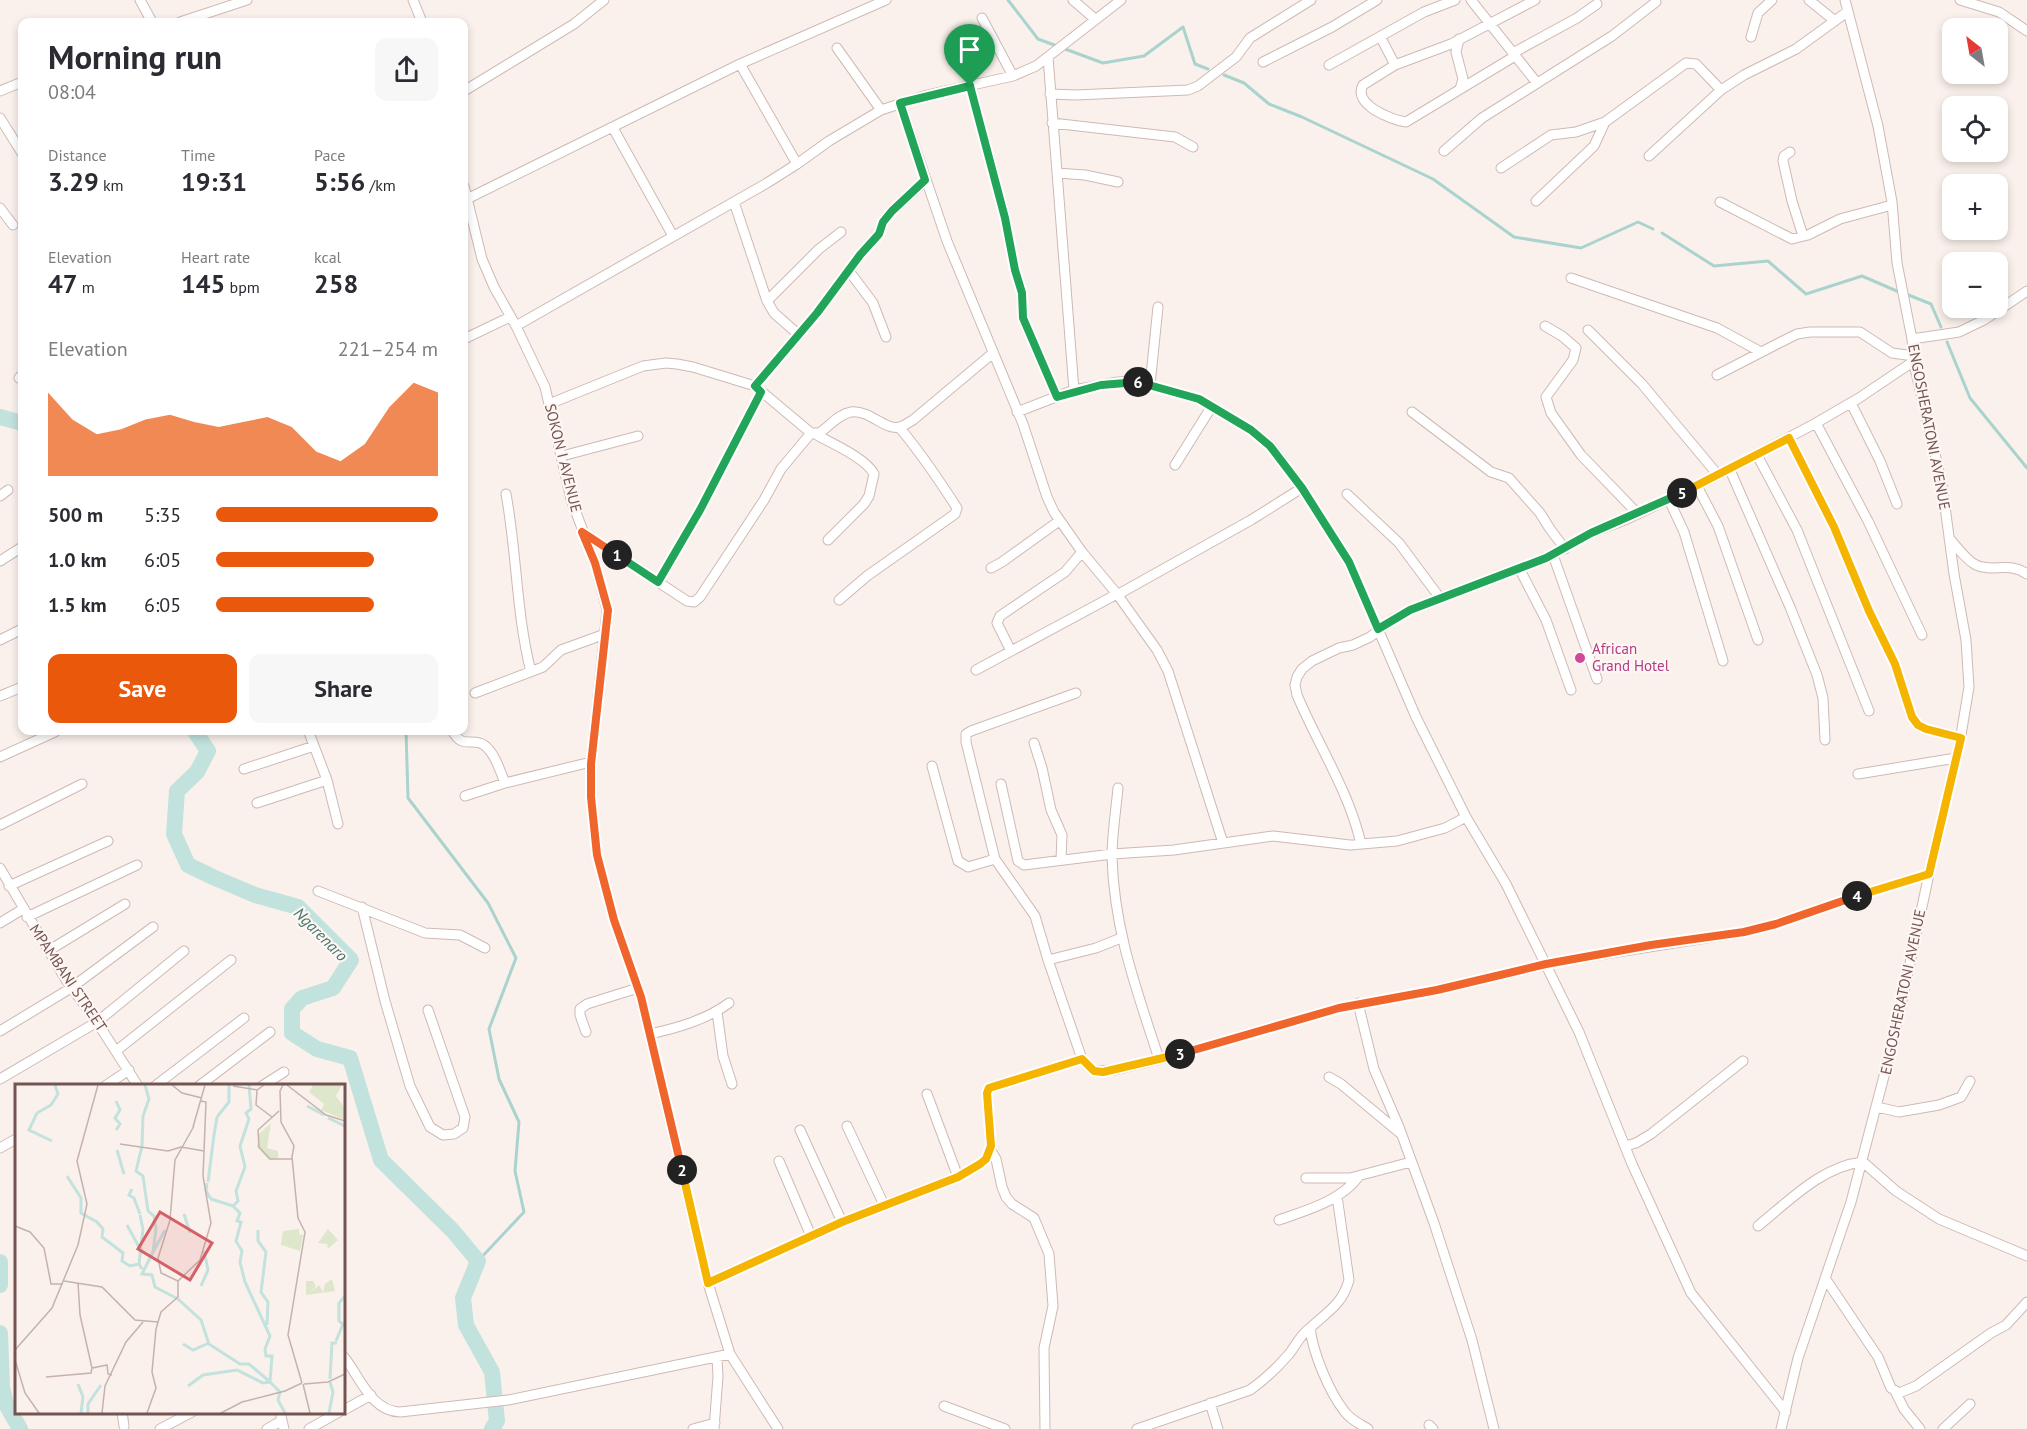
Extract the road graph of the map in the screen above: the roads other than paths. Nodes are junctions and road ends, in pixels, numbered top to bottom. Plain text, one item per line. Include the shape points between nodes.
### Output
1 (140, 0) edge
2 (248, 0) edge
3 (413, 0) edge
4 (604, 0) edge
5 (1073, 0) edge
6 (1121, 0) edge
7 (1311, 0) edge
8 (1377, 0) edge
9 (1455, 0) edge
10 (1471, 0) edge
11 (1535, 0) edge
12 (1772, 0) edge
13 (1809, 0) edge
14 (1845, 0) edge
15 (1960, 0) edge
16 (882, 1) edge
17 (1656, 2) dead end
18 (1598, 4) dead end
19 (1847, 12) junction
20 (150, 18) edge
21 (192, 18) edge
22 (420, 18) edge
23 (982, 18) dead end
24 (1095, 19) junction
25 (1835, 21) junction
26 (1489, 23) junction
27 (2027, 31) edge
28 (1751, 37) dead end
29 (1380, 38) junction
30 (1459, 39) junction
31 (837, 48) dead end
32 (1514, 55) junction
33 (1048, 57) junction
34 (1263, 62) dead end
35 (740, 64) junction
36 (1395, 65) junction
37 (1329, 66) dead end
38 (1013, 76) junction
39 (1537, 83) junction
40 (18, 84) edge
41 (970, 86) junction
42 (468, 89) edge
43 (1460, 89) junction
44 (1721, 90) junction
45 (0, 91) edge
46 (1050, 94) junction
47 (900, 103) junction
48 (881, 110) junction
49 (0, 118) edge
50 (1605, 122) junction
51 (1052, 123) junction
52 (613, 128) junction
53 (18, 147) edge
54 (1193, 147) dead end
55 (1444, 151) dead end
56 (1790, 152) dead end
57 (1649, 156) dead end
58 (797, 164) junction
59 (1501, 168) dead end
60 (1057, 173) junction
61 (925, 180) junction
62 (1118, 182) dead end
63 (468, 199) edge
64 (1536, 201) dead end
65 (734, 202) junction
66 (1720, 202) dead end
67 (468, 203) edge
68 (1892, 205) junction
69 (0, 208) edge
70 (14, 225) dead end
71 (841, 232) dead end
72 (673, 236) junction
73 (1803, 236) junction
74 (849, 272) junction
75 (1571, 278) dead end
76 (2027, 291) edge
77 (767, 301) junction
78 (1158, 307) dead end
79 (510, 317) junction
80 (516, 326) junction
81 (1545, 326) dead end
82 (1588, 330) dead end
83 (799, 334) junction
84 (468, 337) edge
85 (886, 337) dead end
86 (1912, 339) junction
87 (1761, 352) junction
88 (993, 353) junction
89 (1914, 358) junction
90 (1717, 375) dead end
91 (1150, 385) junction
92 (758, 389) junction
93 (1074, 390) junction
94 (1057, 397) junction
95 (1851, 403) junction
96 (549, 404) junction
97 (1212, 406) junction
98 (1017, 412) junction
99 (1412, 412) dead end
100 (1816, 423) junction
101 (899, 428) junction
102 (813, 433) junction
103 (638, 436) dead end
104 (1789, 438) junction
105 (1757, 455) junction
106 (562, 456) junction
107 (1174, 465) dead end
108 (1730, 470) junction
109 (1718, 476) junction
110 (1698, 486) junction
111 (1302, 488) junction
112 (506, 494) dead end
113 (1347, 494) dead end
114 (1669, 500) junction
115 (1897, 504) dead end
116 (1638, 514) junction
117 (1059, 521) junction
118 (582, 532) junction
119 (1949, 538) junction
120 (828, 540) dead end
121 (1565, 549) junction
122 (18, 550) edge
123 (1082, 552) junction
124 (1552, 555) junction
125 (0, 561) edge
126 (991, 568) dead end
127 (1519, 568) junction
128 (2027, 574) edge
129 (658, 582) junction
130 (1117, 595) junction
131 (1440, 598) junction
132 (839, 600) dead end
133 (1378, 629) junction
134 (18, 631) edge
135 (605, 634) junction
136 (1922, 635) dead end
137 (0, 640) edge
138 (1758, 640) dead end
139 (1011, 651) junction
140 (1723, 661) dead end
141 (976, 670) dead end
142 (531, 672) junction
143 (1597, 679) dead end
144 (18, 689) edge
145 (1571, 690) dead end
146 (475, 693) dead end
147 (1076, 693) dead end
148 (0, 696) edge
149 (1869, 711) dead end
150 (48, 735) edge
151 (310, 735) edge
152 (454, 735) edge
153 (1961, 738) junction
154 (1825, 740) dead end
155 (1034, 743) dead end
156 (314, 746) junction
157 (0, 757) edge
158 (1956, 758) junction
159 (591, 762) junction
160 (932, 766) dead end
161 (244, 769) dead end
162 (1858, 774) dead end
163 (327, 780) junction
164 (504, 783) junction
165 (82, 784) dead end
166 (1001, 784) dead end
167 (1118, 788) dead end
168 (465, 796) dead end
169 (256, 802) dead end
170 (1466, 817) junction
171 (338, 824) dead end
172 (0, 825) edge
173 (108, 840) dead end
174 (1223, 843) junction
175 (1361, 844) junction
176 (1112, 854) junction
177 (995, 859) junction
178 (1061, 860) junction
179 (136, 866) dead end
180 (0, 868) edge
181 (1929, 874) junction
182 (9, 886) junction
183 (318, 891) dead end
184 (125, 904) dead end
185 (362, 907) junction
186 (25, 913) junction
187 (0, 923) edge
188 (153, 927) dead end
189 (1121, 938) junction
190 (485, 948) dead end
191 (48, 951) junction
192 (184, 951) dead end
193 (231, 960) dead end
194 (1048, 960) junction
195 (1546, 964) junction
196 (71, 988) junction
197 (638, 988) junction
198 (729, 1003) dead end
199 (1358, 1004) junction
200 (428, 1010) dead end
201 (717, 1012) junction
202 (244, 1018) dead end
203 (97, 1022) junction
204 (0, 1031) edge
205 (270, 1032) dead end
206 (586, 1032) dead end
207 (650, 1034) junction
208 (116, 1051) junction
209 (1082, 1059) junction
210 (1159, 1059) junction
211 (1743, 1061) dead end
212 (129, 1070) junction
213 (284, 1072) dead end
214 (1329, 1077) dead end
215 (0, 1079) edge
216 (1970, 1081) dead end
217 (108, 1084) edge
218 (137, 1084) edge
219 (158, 1084) edge
220 (202, 1084) edge
221 (265, 1084) edge
222 (732, 1084) dead end
223 (927, 1094) dead end
224 (1877, 1107) junction
225 (847, 1126) dead end
226 (800, 1130) dead end
227 (1402, 1135) junction
228 (15, 1140) edge
229 (1624, 1146) junction
230 (0, 1148) edge
231 (990, 1149) junction
232 (779, 1161) dead end
233 (1412, 1162) junction
234 (1863, 1162) junction
235 (1359, 1176) junction
236 (958, 1177) junction
237 (1306, 1178) dead end
238 (1337, 1196) junction
239 (884, 1205) junction
240 (1280, 1220) dead end
241 (842, 1222) junction
242 (1758, 1226) dead end
243 (811, 1236) junction
244 (2027, 1256) edge
245 (1825, 1278) junction
246 (708, 1283) junction
247 (2027, 1302) edge
248 (1310, 1328) junction
249 (730, 1354) junction
250 (717, 1358) junction
251 (345, 1362) edge
252 (1895, 1391) junction
253 (370, 1395) junction
254 (1210, 1403) junction
255 (1970, 1404) dead end
256 (944, 1406) dead end
257 (345, 1409) edge
258 (1786, 1412) junction
259 (122, 1414) edge
260 (190, 1414) edge
261 (337, 1414) edge
262 (282, 1421) edge
263 (124, 1426) dead end
264 (714, 1426) edge
265 (160, 1429) edge
266 (267, 1429) edge
267 (309, 1429) edge
268 (693, 1429) edge
269 (778, 1429) edge
270 (1005, 1429) edge
271 (1045, 1429) edge
272 (1137, 1429) edge
273 (1218, 1429) edge
274 (1368, 1429) edge
275 (1494, 1429) edge
276 (1782, 1429) edge
277 (1920, 1429) edge
278 (1943, 1429) edge

1 - 20 street
2 - 21 street
3 - 22 street
4 - 42 street via 565,30
5 - 24 street
6 - 24 street
7 - 46 street via 1250,38 1236,57 1188,90
8 - 34 street
9 - 29 street via 1424,12
10 - 26 street
11 - 26 street
12 - 28 street via 1758,13
13 - 25 street
14 - 19 street
15 - 27 street via 1999,12
16 - 35 street
17 - 39 street via 1612,36
18 - 32 street
19 - 25 street
19 - 68 street via 1878,126
23 - 38 street
24 - 33 street
25 - 44 street via 1796,49
26 - 30 street
26 - 32 street
29 - 36 street
29 - 37 street
30 - 36 street
30 - 43 street via 1456,52 1463,79
31 - 48 street
32 - 39 street
32 - 43 street
33 - 38 street
33 - 46 street
35 - 52 street
35 - 58 street
36 - 43 street via 1363,85 1360,96 1370,107 1401,121 1410,120
38 - 41 street
39 - 55 street via 1482,118
40 - 45 street
41 - 47 street
41 - 94 street via 1005,218 1022,293 1023,318
44 - 50 street via 1696,64 1686,63
44 - 57 street
46 - 51 street
47 - 48 street
47 - 61 street
48 - 58 street
49 - 53 street
50 - 59 street via 1551,135
50 - 64 street via 1594,146
51 - 54 street via 1175,136
51 - 60 street
52 - 63 street
52 - 72 street
56 - 73 street via 1783,161
58 - 65 street
60 - 62 street
60 - 93 street
61 - 74 street via 892,211
61 - 88 street
65 - 72 street
65 - 77 street
66 - 73 street via 1781,235 1792,239
67 - 79 street, SOKON I AVENUE via 482,259
68 - 73 street via 1840,219
68 - 86 street, ENGOSHERATONI AVENUE via 1897,263
69 - 70 street
71 - 77 street
72 - 80 street
74 - 83 street
74 - 85 street via 873,303
75 - 87 street via 1717,328
76 - 86 street via 1959,332
77 - 83 street via 774,313
78 - 91 street
79 - 80 street, SOKON I AVENUE
79 - 84 street
80 - 96 street, SOKON I AVENUE
81 - 116 street via 1576,348 1573,360 1546,397 1551,413 1581,455
82 - 109 street via 1642,384
83 - 92 street
86 - 89 street, ENGOSHERATONI AVENUE
87 - 89 street via 1797,334 1843,331 1860,332 1892,353
87 - 90 street
88 - 98 street
88 - 101 street
89 - 95 street
89 - 119 street, ENGOSHERATONI AVENUE via 1942,484
91 - 93 street via 1118,382
91 - 97 street
92 - 96 street via 693,367 666,363 643,366
92 - 102 street
92 - 129 street via 700,510
93 - 94 street
94 - 98 street
95 - 100 street
95 - 115 street
96 - 106 street, SOKON I AVENUE
97 - 107 street
97 - 111 street via 1270,446
98 - 117 street
99 - 121 street via 1491,472 1509,478
100 - 104 street
100 - 136 street via 1868,520
101 - 102 street via 870,415 850,412
101 - 132 street via 945,488 957,508 955,514
102 - 120 street via 863,462 874,474 864,504
102 - 129 street via 781,469 700,597 694,602 687,601
103 - 106 street
104 - 105 street
104 - 153 street via 1895,664 1912,717 1926,729
105 - 108 street
105 - 149 street via 1797,530
106 - 118 street, SOKON I AVENUE
108 - 109 street
108 - 154 street via 1817,675 1823,698
109 - 110 street
110 - 114 street
110 - 138 street via 1718,526
111 - 130 street
111 - 133 street via 1349,562
112 - 142 street via 524,644
113 - 131 street via 1399,543
114 - 116 street
114 - 140 street via 1684,532
116 - 121 street via 1591,533
117 - 123 street
117 - 126 street
118 - 129 street
118 - 135 street, SOKON I AVENUE via 608,610
119 - 128 street via 1974,564 2015,568
119 - 153 street, ENGOSHERATONI AVENUE via 1966,640 1969,687
121 - 124 street
122 - 125 street
123 - 130 street
123 - 139 street via 1065,572 1000,616 997,623
124 - 127 street
124 - 143 street
127 - 131 street
127 - 145 street via 1546,620
130 - 139 street
130 - 174 street via 1168,671
131 - 133 street
133 - 170 street
133 - 175 street via 1362,641 1312,661 1302,669 1295,686 1348,801
134 - 137 street
135 - 142 street via 561,650 543,667
135 - 159 street, SOKON I AVENUE
139 - 141 street
142 - 146 street
144 - 148 street
147 - 177 street via 966,735
150 - 157 street
151 - 156 street
152 - 164 street via 460,741 481,743 488,749
153 - 158 street, ENGOSHERATONI AVENUE
155 - 178 street via 1051,810 1062,835
156 - 161 street
156 - 163 street
158 - 162 street
158 - 181 street, ENGOSHERATONI AVENUE
159 - 164 street
159 - 197 street, SOKON I AVENUE via 597,855
160 - 177 street via 958,861 968,867
163 - 169 street
163 - 171 street
164 - 168 street
165 - 172 street
166 - 178 street via 1018,861 1024,865
167 - 176 street
170 - 175 street via 1424,835
170 - 195 street via 1506,884
173 - 182 street
174 - 175 street via 1273,836
174 - 176 street
176 - 178 street
176 - 189 street
177 - 194 street via 1035,916
179 - 186 street
180 - 182 street, MPAMBANI STREET
181 - 195 street via 1744,932
181 - 224 street, ENGOSHERATONI AVENUE
182 - 186 street, MPAMBANI STREET
183 - 185 street
184 - 191 street
185 - 190 street via 425,933 460,935
185 - 200 street via 410,1086 430,1127 444,1135 454,1134 463,1128 465,1117
186 - 187 street
186 - 191 street, MPAMBANI STREET
188 - 196 street
189 - 194 street
189 - 210 street
191 - 196 street, MPAMBANI STREET
192 - 203 street
193 - 208 street
194 - 209 street
195 - 199 street
195 - 229 street via 1579,1032
196 - 203 street, MPAMBANI STREET
196 - 204 street
197 - 206 street via 580,1009
197 - 207 street, SOKON I AVENUE
198 - 201 street
199 - 210 street
199 - 227 street via 1374,1069
201 - 207 street
201 - 222 street via 723,1056
202 - 219 street
203 - 208 street, MPAMBANI STREET
203 - 215 street
205 - 220 street
207 - 246 street, SOKON I AVENUE
208 - 212 street, MPAMBANI STREET
209 - 210 street via 1094,1071 1103,1072
209 - 231 street via 989,1088
211 - 229 street via 1651,1134
212 - 217 street
212 - 218 street, MPAMBANI STREET
213 - 221 street
214 - 227 street
216 - 224 street via 1961,1097 1946,1103 1899,1112
223 - 236 street
224 - 234 street, ENGOSHERATONI AVENUE
225 - 239 street
226 - 241 street
227 - 233 street
228 - 230 street
229 - 258 street via 1690,1293
231 - 236 street via 986,1159
231 - 271 street via 1006,1197 1034,1218 1049,1254 1053,1306 1044,1348
232 - 243 street
233 - 235 street
233 - 275 street via 1472,1340
234 - 242 street via 1830,1172
234 - 244 street via 1896,1191 1939,1219
234 - 245 street, ENGOSHERATONI AVENUE
235 - 237 street
235 - 238 street
236 - 239 street
238 - 240 street
238 - 248 street via 1349,1280 1345,1294
239 - 241 street
241 - 243 street
243 - 246 street
245 - 252 street via 1878,1357
245 - 258 street, ENGOSHERATONI AVENUE via 1798,1358
246 - 249 street, SOKON I AVENUE
247 - 252 street via 2006,1325 1949,1365 1904,1392
248 - 254 street via 1250,1390
248 - 274 street via 1313,1348 1344,1411
249 - 250 street
249 - 269 street, SOKON I AVENUE
250 - 253 street via 480,1404 392,1412
250 - 264 street
251 - 253 street
252 - 277 street
253 - 257 street
254 - 272 street
254 - 273 street
255 - 278 street
256 - 270 street
258 - 276 street, ENGOSHERATONI AVENUE
259 - 263 street
260 - 265 street
261 - 267 street
262 - 266 street
264 - 268 street

